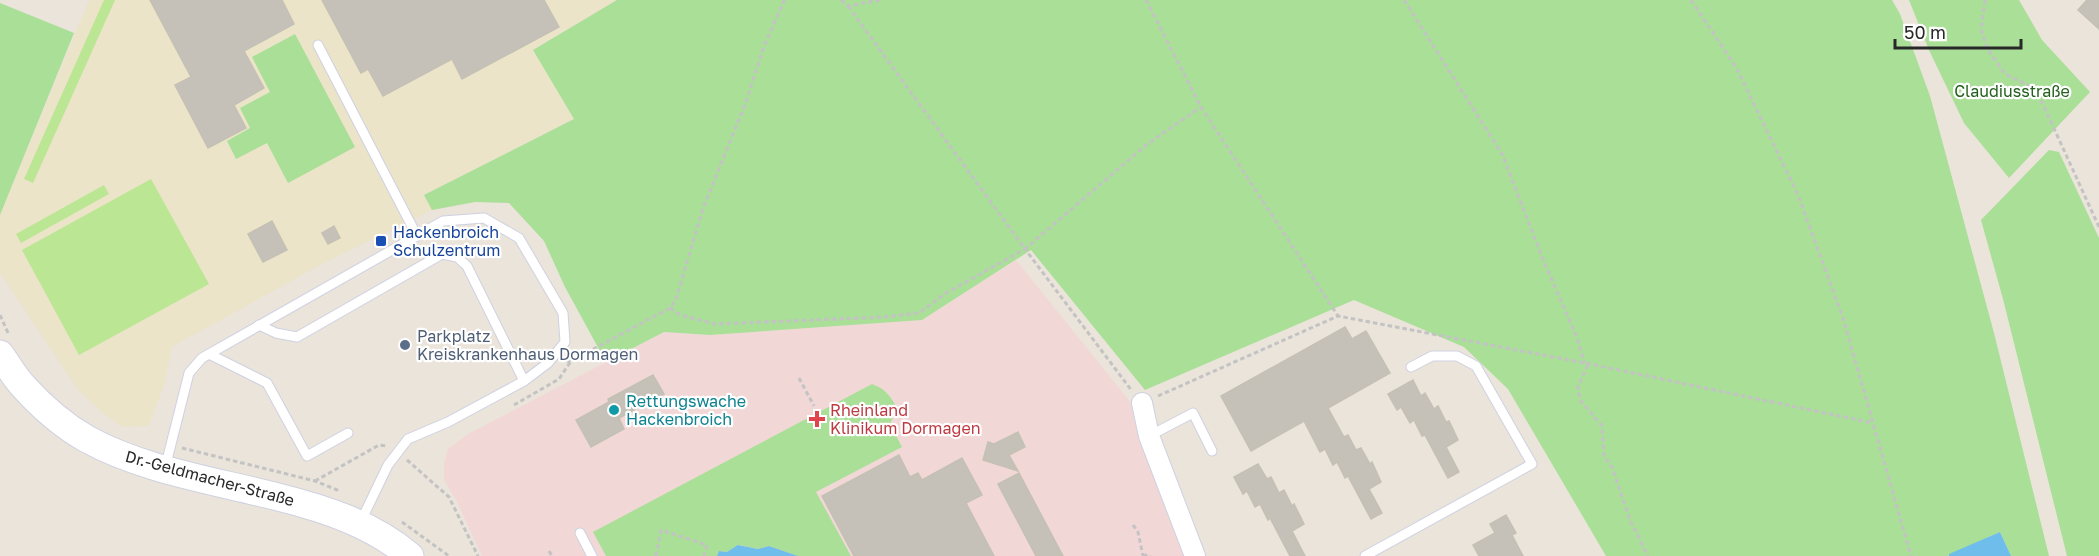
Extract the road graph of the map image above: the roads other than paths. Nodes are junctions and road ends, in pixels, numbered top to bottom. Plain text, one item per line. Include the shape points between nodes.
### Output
1 (318, 45) dead end
2 (417, 236) junction
3 (259, 325) junction
4 (6, 347) edge
5 (209, 354) junction
6 (1411, 367) dead end
7 (524, 381) junction
8 (1142, 403) road end
9 (348, 433) dead end
10 (1149, 436) junction
11 (1212, 451) dead end
12 (168, 457) junction
13 (360, 523) junction
14 (580, 533) dead end
15 (410, 556) edge
16 (592, 556) edge
17 (1195, 556) edge
18 (1365, 556) edge

1 - 2 lane
2 - 3 lane
2 - 7 lane via 443,221 484,218 519,238 563,313 565,342 548,363
3 - 5 lane
3 - 7 lane via 297,337 442,254 457,257 467,266
4 - 12 street, Dr.-Geldmacher-Straße via 22,386 55,417 87,439 127,456
5 - 9 lane via 267,383 307,456
5 - 12 lane via 189,373
6 - 18 lane via 1431,356 1457,356 1476,366 1532,464
7 - 13 lane via 408,439 388,465
8 - 10 street
10 - 11 lane via 1193,413
10 - 17 street
12 - 13 street, Dr.-Geldmacher-Straße
13 - 15 street, Dr.-Geldmacher-Straße
14 - 16 lane

